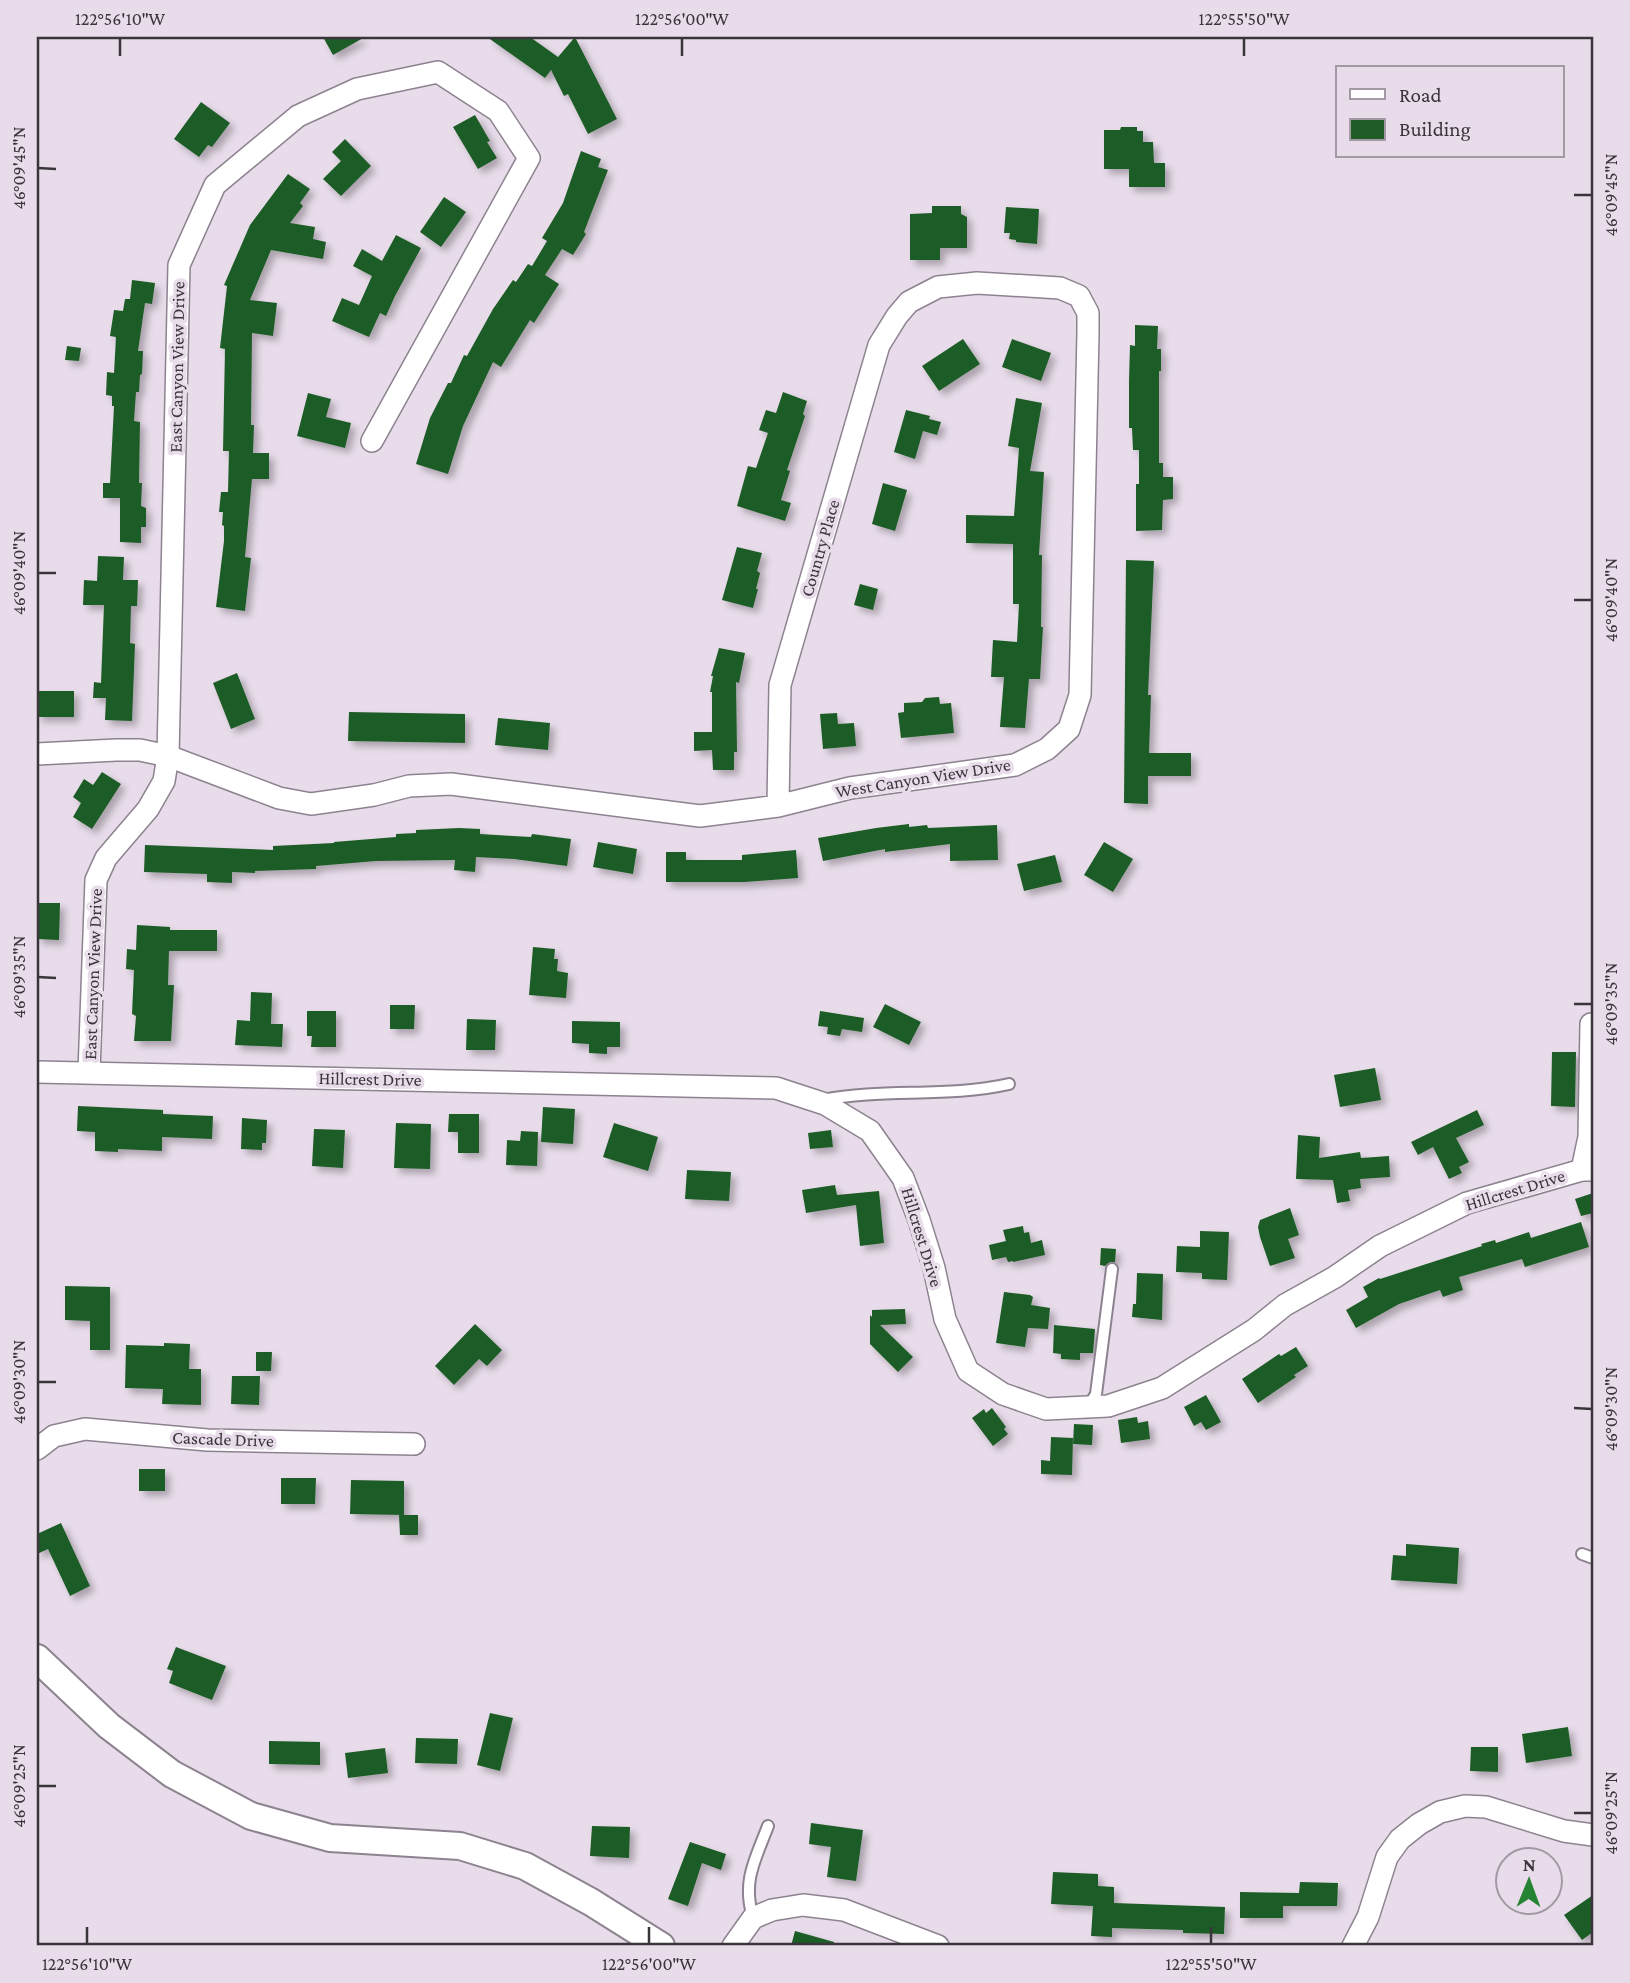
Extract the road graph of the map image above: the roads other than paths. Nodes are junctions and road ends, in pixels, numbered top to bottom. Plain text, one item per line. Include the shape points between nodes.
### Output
1 (909, 302) joint
2 (372, 441) dead end
3 (37, 754) edge
4 (168, 756) junction
5 (778, 806) junction
6 (1591, 1024) dead end
7 (37, 1072) edge
8 (89, 1072) junction
9 (1009, 1084) dead end
10 (816, 1101) junction
11 (1588, 1170) edge
12 (1112, 1269) dead end
13 (1088, 1407) junction
14 (414, 1444) dead end
15 (37, 1449) edge
16 (37, 1658) edge
17 (768, 1826) dead end
18 (1593, 1835) edge
19 (753, 1918) junction
20 (661, 1946) edge
21 (733, 1946) edge
22 (937, 1946) edge
23 (1353, 1946) edge

1 - 5 street, Country Place via 879,345 780,685
1 - 5 street, West Canyon View Drive via 938,287 977,283 1060,288 1079,296 1088,313 1080,695 1069,729 1047,749 1015,765 850,789
2 - 4 street, East Canyon View Drive via 529,158 498,111 438,72 356,89 298,116 215,185 179,265
3 - 4 street, West Canyon View Drive via 140,750
4 - 5 street, West Canyon View Drive via 279,798 311,804 409,786 452,784 700,816
4 - 8 street, East Canyon View Drive via 164,781 148,809 106,859 96,880
6 - 11 street
7 - 8 street, Hillcrest Drive
8 - 10 street, Hillcrest Drive via 776,1088
9 - 10 lane via 981,1090 847,1095
10 - 13 street, Hillcrest Drive via 870,1131 903,1178 934,1268 945,1319 968,1371 1003,1394 1046,1409
11 - 13 street, Hillcrest Drive via 1467,1203 1380,1247 1162,1388 1108,1406
12 - 13 lane via 1096,1394
14 - 15 street, Cascade Drive via 207,1440 85,1429 54,1436
16 - 20 street via 109,1726 172,1774 251,1816 330,1838 460,1846 525,1866
17 - 19 lane via 750,1874
18 - 23 street via 1564,1832 1486,1807 1440,1812 1400,1839 1387,1857 1368,1917
19 - 21 street
19 - 22 street via 803,1905 844,1910

